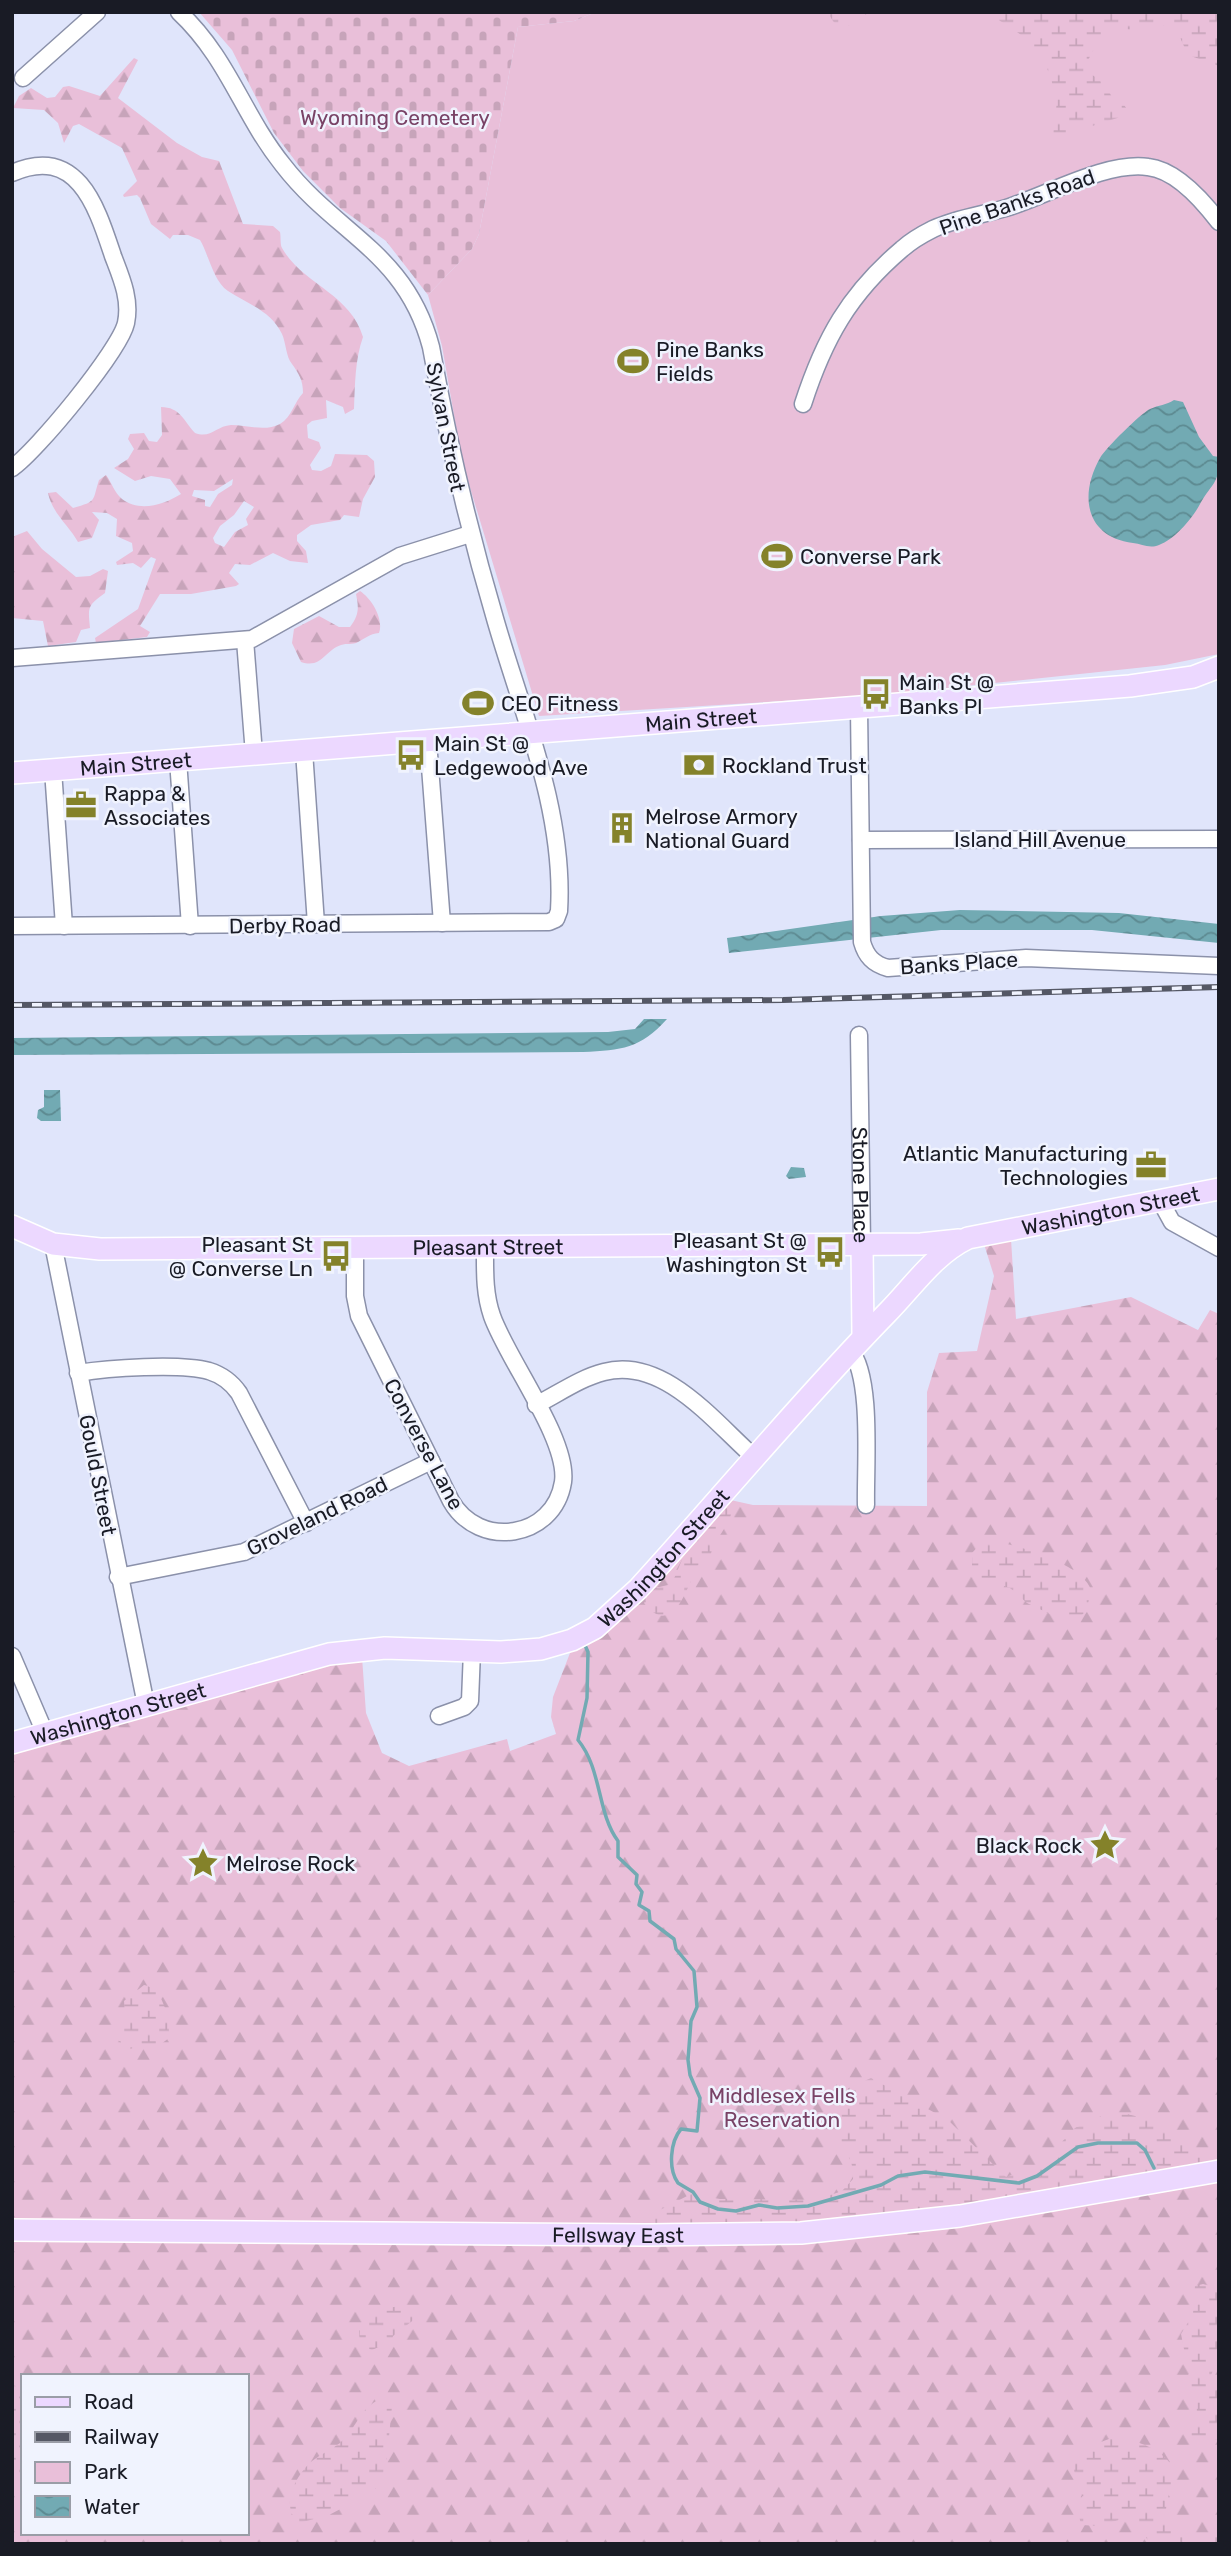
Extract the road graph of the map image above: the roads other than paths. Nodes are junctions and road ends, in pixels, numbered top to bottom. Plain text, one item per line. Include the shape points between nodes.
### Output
1 (97, 12) edge
2 (179, 12) edge
3 (23, 78) dead end
4 (12, 173) edge
5 (1219, 222) edge
6 (803, 404) dead end
7 (12, 468) edge
8 (470, 534) junction
9 (245, 640) junction
10 (12, 658) edge
11 (1219, 667) edge
12 (859, 708) junction
13 (529, 733) junction
14 (428, 741) junction
15 (304, 751) junction
16 (254, 754) junction
17 (178, 760) junction
18 (53, 770) junction
19 (12, 773) edge
20 (1219, 839) edge
21 (861, 840) junction
22 (556, 919) joint
23 (442, 923) junction
24 (316, 924) junction
25 (12, 926) edge
26 (64, 926) junction
27 (190, 926) junction
28 (1219, 966) edge
29 (859, 1035) dead end
30 (1219, 1189) edge
31 (1161, 1202) junction
32 (12, 1226) edge
33 (968, 1238) junction
34 (53, 1244) junction
35 (862, 1244) junction
36 (485, 1247) junction
37 (355, 1248) junction
38 (1219, 1248) edge
39 (857, 1342) junction
40 (78, 1373) junction
41 (536, 1405) junction
42 (755, 1458) junction
43 (431, 1461) junction
44 (866, 1505) dead end
45 (306, 1523) junction
46 (118, 1577) junction
47 (472, 1651) junction
48 (12, 1656) edge
49 (146, 1705) junction
50 (439, 1716) dead end
51 (45, 1733) junction
52 (12, 1743) edge
53 (1219, 2171) edge
54 (12, 2230) edge

1 - 3 street
2 - 8 street, Sylvan Street via 216,52 259,132 288,172 328,215 372,248 412,299 428,339
4 - 7 street via 30,167 52,168 84,186 96,205 128,306 124,331 114,348 34,449
5 - 6 street, Pine Banks Road via 1178,181 1148,167 1102,173 935,228 904,247 859,292 823,345
8 - 9 street via 403,554
8 - 13 street, Sylvan Street
9 - 10 street
9 - 16 street
11 - 12 main road, Main Street via 1155,683
12 - 13 main road, Main Street
12 - 21 street, Banks Place
13 - 14 main road, Main Street
13 - 22 street, Sylvan Street via 557,845
14 - 15 main road, Main Street
14 - 23 street
15 - 16 main road, Main Street
15 - 24 street
16 - 17 main road, Main Street
17 - 18 main road, Main Street
17 - 27 street
18 - 19 main road, Main Street
18 - 26 street
20 - 21 street, Island Hill Avenue
21 - 28 street, Banks Place via 862,942 869,958 888,968 1026,958
22 - 23 street, Derby Road
23 - 24 street, Derby Road
24 - 27 street, Derby Road
25 - 26 street, Derby Road
26 - 27 street, Derby Road
29 - 35 street, Stone Place
30 - 31 main road, Washington Street
31 - 33 main road, Washington Street
31 - 38 street via 1172,1222
32 - 34 main road, Pleasant Street
33 - 35 main road, Pleasant Street
33 - 39 main road, Washington Street via 926,1269
34 - 37 main road, Pleasant Street via 100,1249
34 - 40 street, Gould Street
35 - 36 main road, Pleasant Street
35 - 39 main road, Stone Place
36 - 37 main road, Pleasant Street
36 - 41 street, Converse Lane via 486,1293 493,1318
37 - 43 street, Converse Lane via 359,1316
39 - 42 main road, Washington Street
39 - 44 street via 865,1386
40 - 45 street via 194,1369 225,1379 239,1393
40 - 46 street, Gould Street
41 - 42 street via 603,1372 645,1372 675,1387
41 - 43 street, Converse Lane via 560,1452 564,1477 554,1506 531,1527 501,1533 472,1523 454,1506
42 - 47 main road, Washington Street via 638,1589 595,1628 541,1649
43 - 45 street, Groveland Road
45 - 46 street, Groveland Road via 244,1552
46 - 49 street, Gould Street
47 - 49 main road, Washington Street via 346,1651
47 - 50 street via 470,1701
48 - 51 street
49 - 51 main road, Washington Street
51 - 52 main road, Washington Street
53 - 54 main road, Fellsway East via 960,2216 801,2234

